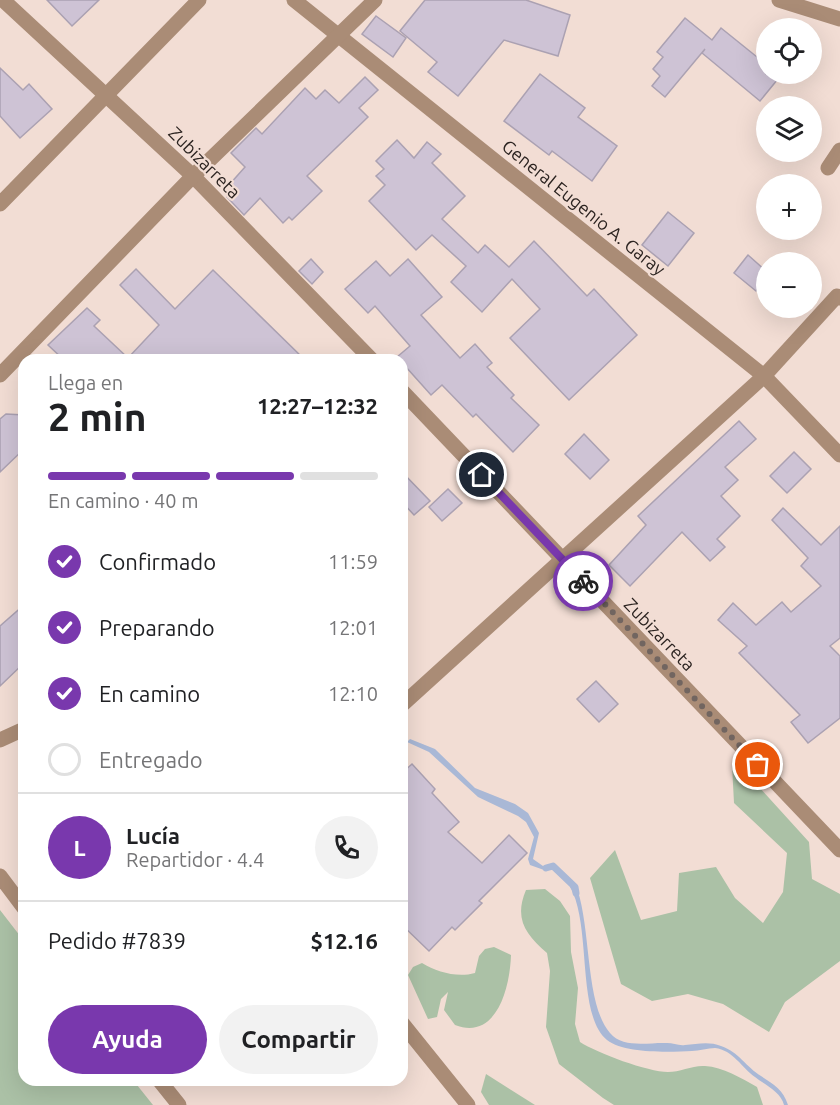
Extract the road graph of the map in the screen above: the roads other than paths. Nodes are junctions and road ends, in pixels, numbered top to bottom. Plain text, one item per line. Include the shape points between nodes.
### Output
1 (3, 0) edge
2 (199, 0) edge
3 (294, 0) edge
4 (375, 0) edge
5 (779, 0) edge
6 (840, 19) edge
7 (339, 36) junction
8 (108, 95) junction
9 (840, 150) edge
10 (828, 168) dead end
11 (193, 176) junction
12 (0, 204) edge
13 (840, 298) edge
14 (20, 354) edge
15 (366, 354) edge
16 (18, 356) edge
17 (0, 375) edge
18 (764, 376) junction
19 (408, 397) edge
20 (840, 455) edge
21 (561, 559) junction
22 (408, 699) edge
23 (18, 732) edge
24 (0, 740) edge
25 (840, 850) edge
26 (0, 876) edge
27 (18, 900) edge
28 (408, 1030) edge
29 (164, 1086) edge
30 (179, 1105) edge
31 (468, 1105) edge

1 - 8 street, Zubizarreta
2 - 8 street
3 - 7 street, General Eugenio A. Garay
4 - 7 street
5 - 6 street
7 - 11 street
7 - 18 street, General Eugenio A. Garay
8 - 11 street, Zubizarreta
8 - 12 street
9 - 10 street
11 - 14 street
11 - 15 street, Zubizarreta
13 - 18 street via 837,296
16 - 17 street
18 - 20 street, General Eugenio A. Garay
18 - 21 street
19 - 21 street, Zubizarreta
21 - 22 street
21 - 25 street, Zubizarreta
23 - 24 street
26 - 27 street
28 - 31 street
29 - 30 street

